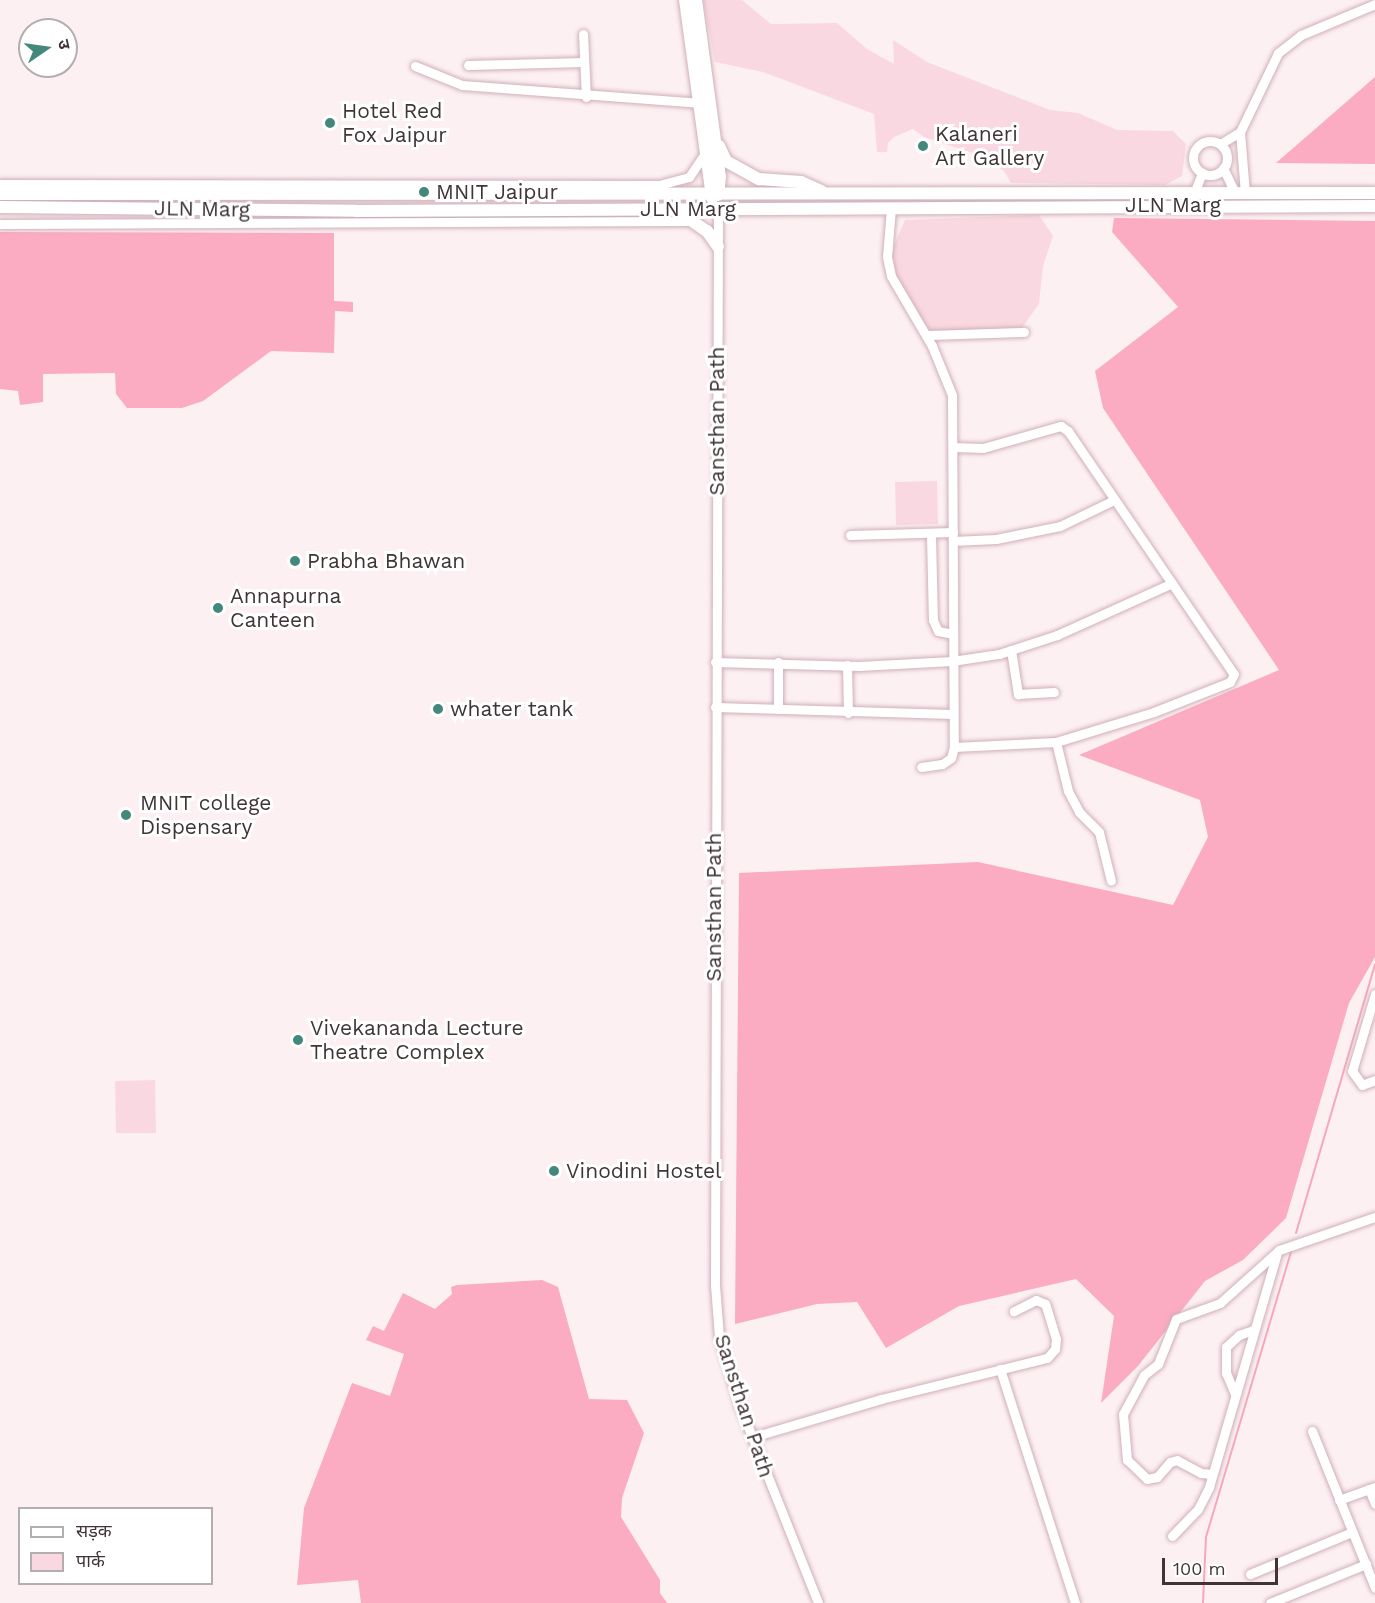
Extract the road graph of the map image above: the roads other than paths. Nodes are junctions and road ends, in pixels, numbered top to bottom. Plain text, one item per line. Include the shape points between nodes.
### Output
1 (685, 0) edge
2 (696, 0) edge
3 (1375, 3) edge
4 (583, 34) dead end
5 (584, 62) junction
6 (468, 65) dead end
7 (415, 66) dead end
8 (586, 97) junction
9 (701, 103) junction
10 (1240, 132) junction
11 (715, 137) junction
12 (1220, 144) junction
13 (707, 150) junction
14 (1223, 168) junction
15 (1202, 172) junction
16 (0, 184) edge
17 (534, 184) junction
18 (386, 188) junction
19 (496, 192) junction
20 (715, 192) junction
21 (1194, 193) junction
22 (1240, 193) junction
23 (0, 194) edge
24 (827, 194) junction
25 (1375, 194) edge
26 (1375, 206) edge
27 (0, 207) edge
28 (891, 208) junction
29 (675, 210) junction
30 (715, 210) junction
31 (578, 215) junction
32 (687, 221) junction
33 (0, 224) edge
34 (718, 247) junction
35 (1024, 332) dead end
36 (926, 335) junction
37 (952, 447) junction
38 (1114, 500) junction
39 (850, 535) dead end
40 (931, 535) junction
41 (953, 536) junction
42 (1172, 583) junction
43 (953, 634) junction
44 (1011, 650) junction
45 (952, 661) junction
46 (715, 662) junction
47 (778, 662) junction
48 (847, 665) junction
49 (1054, 692) dead end
50 (715, 707) junction
51 (778, 709) junction
52 (848, 713) junction
53 (953, 714) junction
54 (1056, 742) junction
55 (954, 747) junction
56 (921, 767) dead end
57 (1111, 881) dead end
58 (1375, 994) edge
59 (1375, 1080) edge
60 (1375, 1217) edge
61 (1280, 1250) junction
62 (1014, 1311) dead end
63 (1253, 1330) junction
64 (1000, 1369) junction
65 (1235, 1394) junction
66 (1312, 1431) dead end
67 (753, 1437) junction
68 (1212, 1474) junction
69 (1372, 1488) edge
70 (1340, 1500) junction
71 (1375, 1504) edge
72 (1352, 1532) junction
73 (1172, 1536) dead end
74 (1366, 1564) junction
75 (1250, 1574) dead end
76 (1375, 1588) edge
77 (818, 1603) edge
78 (1075, 1603) edge
79 (1270, 1603) edge

1 - 9 main road
2 - 11 main road
3 - 10 street via 1286,44
4 - 5 street
5 - 6 street
5 - 8 street
7 - 8 street via 462,85
8 - 9 street
9 - 13 main road
10 - 12 street
10 - 22 street
11 - 20 main road
11 - 24 main road via 726,161 759,179 801,182
12 - 14 street via 1227,158
12 - 15 street via 1204,142 1196,148 1193,159
13 - 17 street via 689,177 679,182
13 - 20 main road
14 - 15 street via 1213,174
14 - 22 street
15 - 21 street
16 - 18 street
17 - 18 street
17 - 19 main road
18 - 19 main road, JLN Marg
18 - 23 main road, JLN Marg
19 - 20 main road, JLN Marg
20 - 24 main road, JLN Marg
20 - 30 main road
21 - 22 main road, JLN Marg
21 - 24 main road, JLN Marg
22 - 25 main road, JLN Marg
26 - 28 main road, JLN Marg
27 - 31 main road, JLN Marg
28 - 30 main road, JLN Marg
28 - 36 street via 887,258 891,276
29 - 30 main road, JLN Marg
29 - 31 main road, JLN Marg
29 - 32 main road
30 - 34 street, Sansthan Path
31 - 32 street
31 - 33 street
32 - 34 main road via 707,231
34 - 46 street, Sansthan Path
35 - 36 street
36 - 37 street via 952,395
37 - 38 street via 983,447 1061,426
37 - 41 street
38 - 41 street via 1060,526 996,539
38 - 42 street
39 - 40 street
40 - 41 street
40 - 43 street via 933,620 938,631
41 - 43 street
42 - 44 street via 1057,635
42 - 54 street via 1232,666 1230,682 1154,712
43 - 45 street
44 - 45 street
44 - 49 street via 1018,694
45 - 48 street
45 - 53 street
46 - 47 street
46 - 50 street, Sansthan Path
47 - 48 street
47 - 51 street
48 - 52 street
50 - 51 street
50 - 67 street, Sansthan Path via 715,1285 719,1337
51 - 52 street
52 - 53 street
53 - 55 street
54 - 55 street
54 - 57 street via 1068,791 1079,812 1099,832
55 - 56 street via 951,758 942,764
58 - 59 street via 1352,1071 1362,1085
60 - 61 street
61 - 63 street via 1270,1264
61 - 68 street via 1220,1303 1176,1319 1158,1364 1144,1375 1123,1414 1127,1460 1143,1477 1157,1477 1170,1462 1177,1460 1201,1473
62 - 64 street via 1042,1300 1056,1339 1055,1349 1047,1358
63 - 65 street
63 - 65 street via 1239,1335 1226,1347 1226,1373
64 - 67 street
64 - 78 street
65 - 68 street
66 - 70 street
67 - 77 street, Sansthan Path
68 - 73 street via 1198,1509
69 - 70 street
69 - 71 street
70 - 72 street
72 - 74 street
72 - 75 street
74 - 76 street
74 - 79 street

